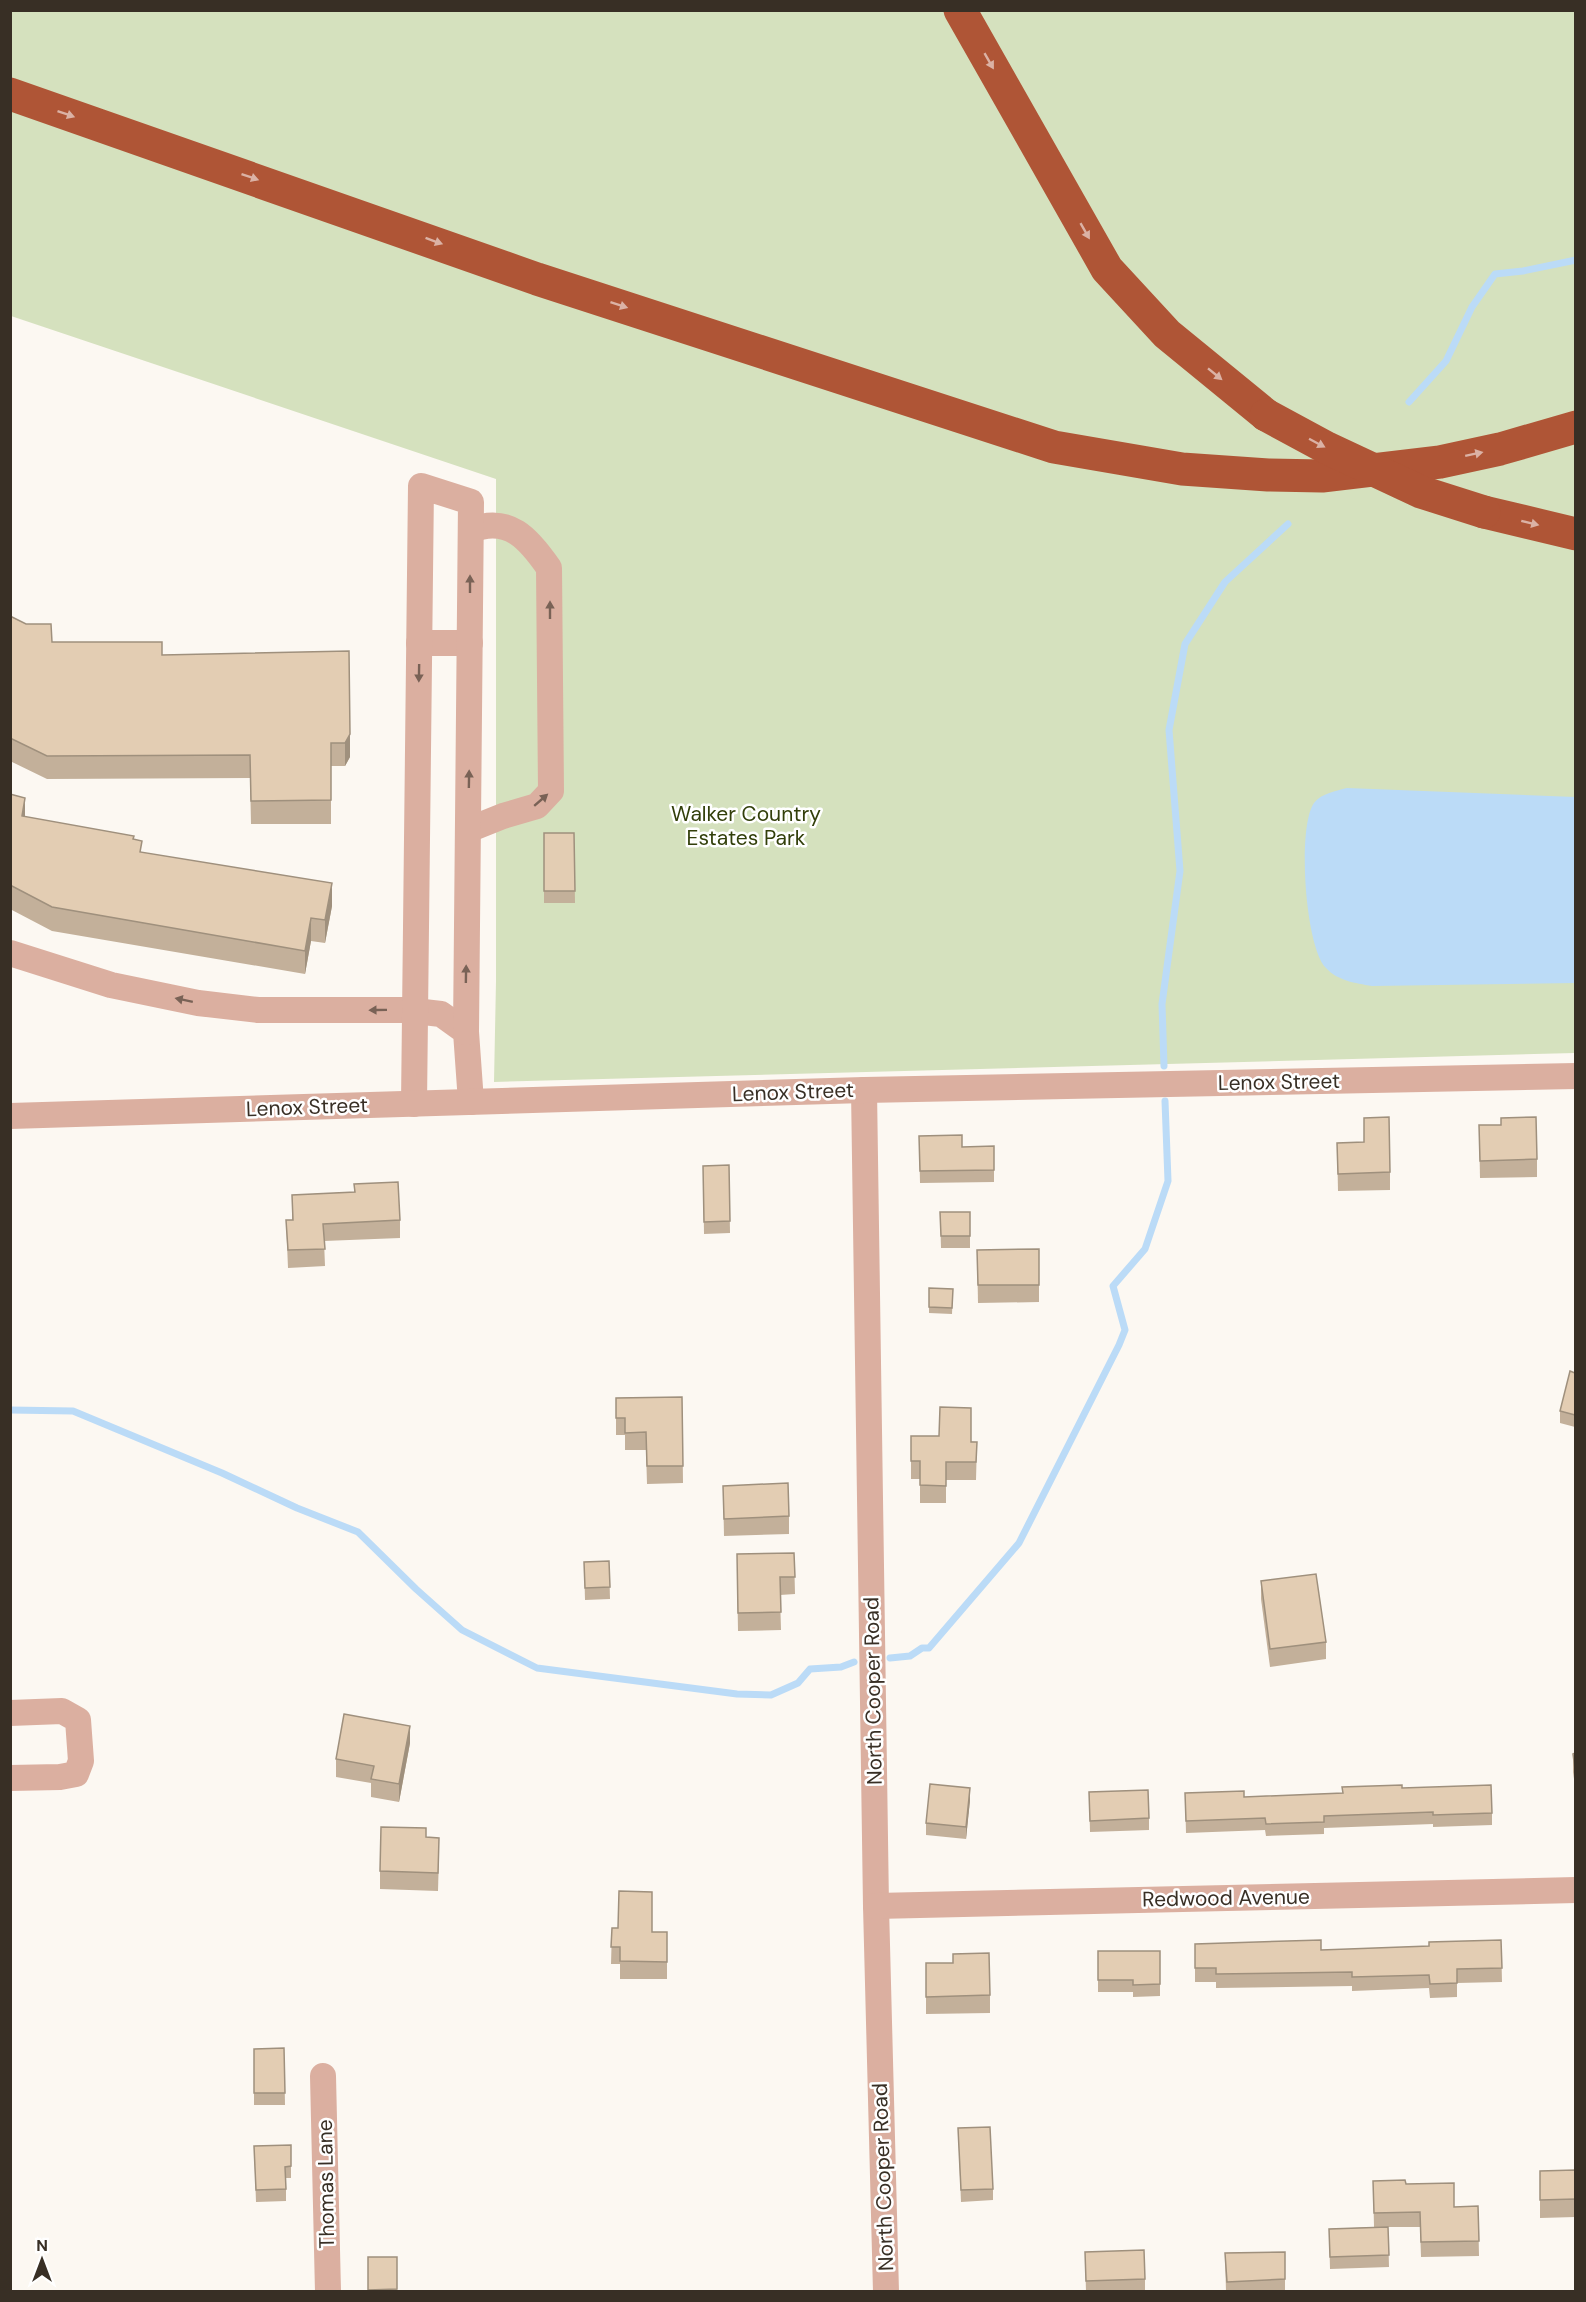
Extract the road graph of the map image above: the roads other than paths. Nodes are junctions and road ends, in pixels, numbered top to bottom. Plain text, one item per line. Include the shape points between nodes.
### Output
1 (960, 10) edge
2 (10, 94) edge
3 (1575, 427) edge
4 (471, 530) junction
5 (1575, 534) edge
6 (419, 643) junction
7 (470, 643) junction
8 (468, 830) junction
9 (10, 953) edge
10 (415, 1011) junction
11 (466, 1032) junction
12 (1575, 1076) edge
13 (864, 1090) junction
14 (471, 1102) junction
15 (414, 1104) junction
16 (10, 1116) edge
17 (10, 1713) edge
18 (10, 1778) edge
19 (1575, 1890) edge
20 (876, 1906) junction
21 (324, 2076) dead end
22 (328, 2292) edge
23 (886, 2292) edge

1 -> 5 highway, bridge via 1107,269 1167,334 1266,415 1327,448 1421,492
2 -> 3 highway via 537,279 1054,447 1182,469 1322,476 1440,462
4 - 6 street via 471,502 421,486
7 -> 4 street
8 -> 4 street via 537,806 551,791 549,568 532,544 511,528 483,525
6 - 7 street
6 -> 10 street
8 -> 7 street
11 -> 8 street
10 -> 9 street via 258,1010 198,1003 111,985
10 - 11 street via 441,1014
10 - 15 street
11 - 14 street
12 - 13 street, Lenox Street
13 - 14 street, Lenox Street
13 - 20 street, North Cooper Road
14 - 15 street, Lenox Street
15 - 16 street, Lenox Street
17 - 18 street via 62,1711 78,1720 81,1761 76,1774
19 - 20 street, Redwood Avenue
20 - 23 street, North Cooper Road
21 - 22 street, Thomas Lane

